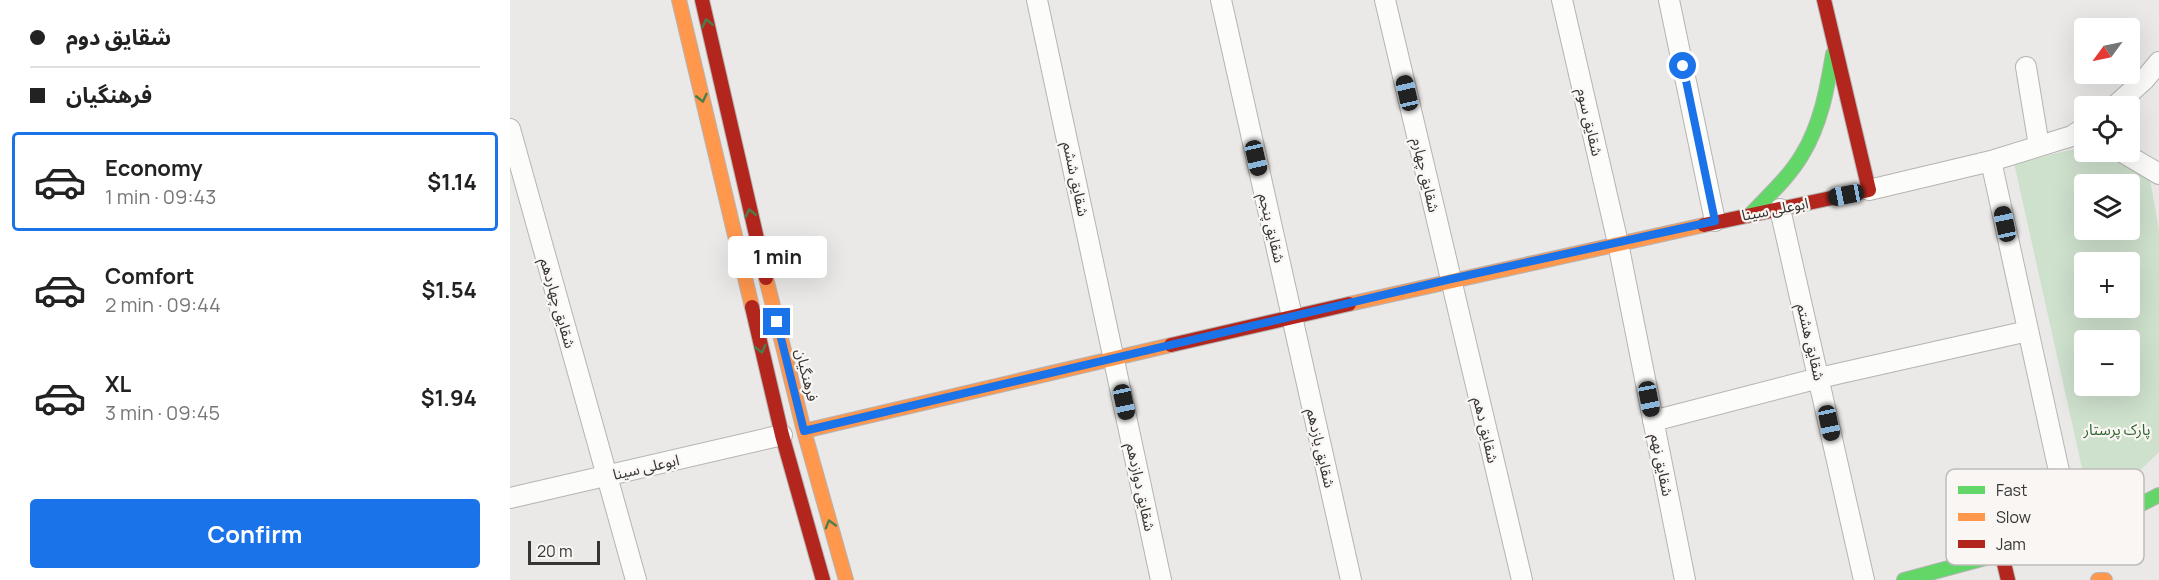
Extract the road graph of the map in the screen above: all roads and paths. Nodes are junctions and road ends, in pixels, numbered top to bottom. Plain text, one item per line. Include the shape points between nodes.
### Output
1 (679, 0) edge
2 (702, 0) edge
3 (1037, 0) edge
4 (1221, 0) edge
5 (1385, 0) edge
6 (1562, 0) edge
7 (1669, 0) edge
8 (1824, 0) edge
9 (1835, 44) junction
10 (2159, 62) edge
11 (2026, 67) dead end
12 (2126, 96) edge
13 (510, 129) edge
14 (2074, 136) edge
15 (2039, 146) junction
16 (1991, 161) junction
17 (2139, 162) edge
18 (2159, 174) edge
19 (1869, 190) junction
20 (1780, 209) junction
21 (1751, 214) junction
22 (1715, 221) junction
23 (1618, 243) junction
24 (1451, 279) junction
25 (1292, 316) junction
26 (2028, 331) junction
27 (1114, 358) junction
28 (1819, 378) junction
29 (1653, 421) junction
30 (804, 431) junction
31 (782, 435) junction
32 (2058, 469) edge
33 (606, 476) junction
34 (2159, 495) edge
35 (510, 498) edge
36 (2144, 503) edge
37 (1963, 565) edge
38 (2004, 565) edge
39 (636, 580) edge
40 (823, 580) edge
41 (846, 580) edge
42 (1161, 580) edge
43 (1351, 580) edge
44 (1522, 580) edge
45 (1685, 580) edge
46 (1864, 580) edge
47 (1904, 580) edge
48 (2008, 580) edge
49 (2097, 580) edge
50 (2105, 580) edge

1 -> 31 street
30 -> 2 street, فرهنگیان
3 - 27 street, شقایق ششم
4 - 25 street, شقایق پنجم
5 - 24 street, شقایق چهارم
6 - 23 street, شقایق سوم
7 - 22 street
8 - 9 street
9 - 19 street
9 - 21 street via 1813,136 1792,170
10 - 12 street
11 - 15 street
13 - 33 street, شقایق چهاردهم
14 - 15 street
15 - 16 street
16 - 19 street
16 - 26 street
17 - 18 street
19 - 20 street, ابوعلی سینا
20 - 21 street, ابوعلی سینا
20 - 28 street, شقایق هشتم
21 - 22 street, ابوعلی سینا
22 - 23 street, ابوعلی سینا
23 - 24 street, ابوعلی سینا
23 - 29 street, شقایق نهم
24 - 25 street, ابوعلی سینا
24 - 44 street, شقایق دهم
25 - 27 street, ابوعلی سینا
25 - 43 street, شقایق یازدهم
26 - 28 street
26 - 32 street
27 - 30 street, ابوعلی سینا
27 - 42 street, شقایق دوازدهم
28 - 29 street
28 - 46 street, شقایق هشتم
29 - 45 street, شقایق نهم
41 -> 30 street, فرهنگیان
31 - 33 street, ابوعلی سینا
31 - 40 street
33 - 35 street, ابوعلی سینا
33 - 39 street, شقایق چهاردهم
34 - 36 street
37 - 47 street
38 - 48 street
49 - 50 street

